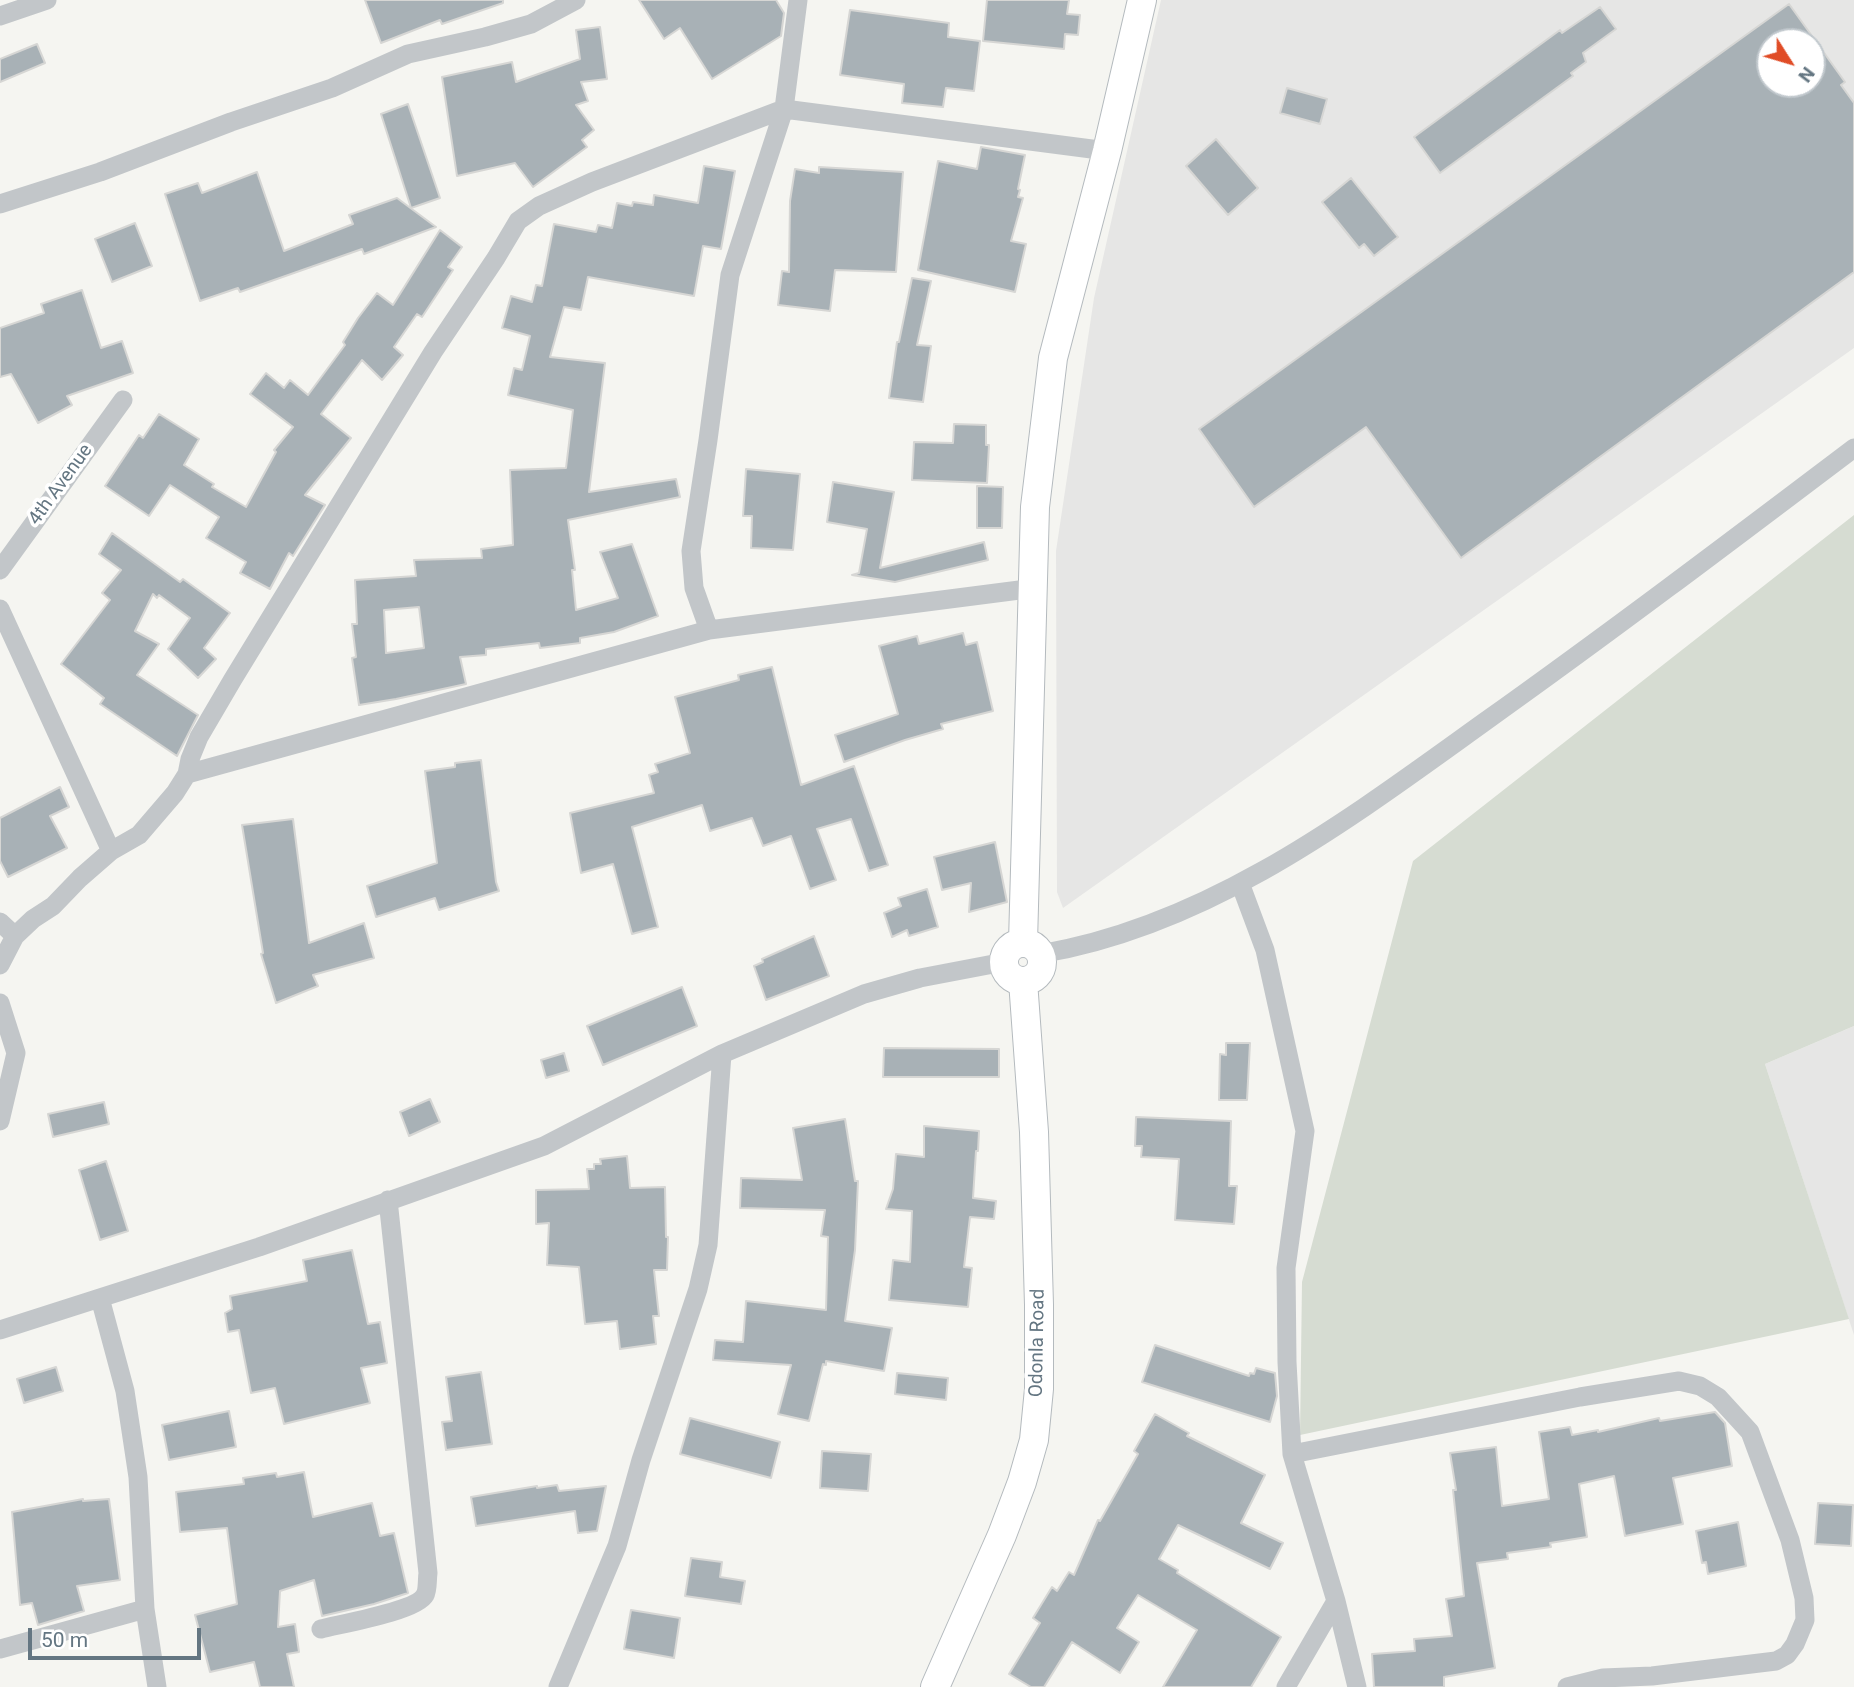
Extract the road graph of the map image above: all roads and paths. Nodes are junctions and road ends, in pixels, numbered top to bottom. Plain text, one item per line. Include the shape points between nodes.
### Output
1 (47, 0) edge
2 (576, 0) edge
3 (799, 0) edge
4 (1142, 0) edge
5 (0, 16) edge
6 (784, 109) junction
7 (1107, 151) junction
8 (0, 204) edge
9 (123, 400) dead end
10 (1854, 449) edge
11 (0, 570) edge
12 (1035, 588) junction
13 (0, 609) edge
14 (709, 630) junction
15 (187, 774) junction
16 (111, 851) junction
17 (1240, 883) junction
18 (0, 922) edge
19 (15, 936) junction
20 (1023, 960) junction
21 (0, 964) edge
22 (0, 1003) edge
23 (722, 1054) junction
24 (0, 1121) edge
25 (388, 1200) junction
26 (100, 1298) junction
27 (0, 1330) edge
28 (1292, 1454) junction
29 (1336, 1601) junction
30 (145, 1609) junction
31 (321, 1629) dead end
32 (0, 1650) edge
33 (157, 1687) edge
34 (558, 1687) edge
35 (936, 1687) edge
36 (1286, 1687) edge
37 (1357, 1687) edge
38 (1567, 1687) edge

1 - 5 street
2 - 8 street via 531,24 408,54 332,88
3 - 6 street
4 - 7 street, Odonla Road
6 - 7 street
6 - 14 street via 730,275 691,551 694,588
6 - 15 street via 592,182 518,221 199,737
7 - 12 street, Odonla Road via 1053,358 1035,507
9 - 11 street, 4th Avenue
10 - 17 street via 1343,824
12 - 14 street
12 - 20 street, Odonla Road
13 - 16 street
14 - 15 street
15 - 16 street via 139,835
16 - 19 street
17 - 20 street via 1160,920 1079,948
17 - 28 street via 1265,950 1305,1131 1286,1268
18 - 19 street
19 - 21 street
20 - 23 street via 920,978 864,994
20 - 35 street, Odonla Road via 1039,1305 1034,1440 1002,1535
22 - 24 street via 16,1053
23 - 25 street via 544,1146
23 - 34 street via 708,1245 698,1289 617,1546
25 - 26 street
25 - 31 street via 428,1573 425,1595 401,1610
26 - 27 street
26 - 30 street via 125,1391 138,1477
28 - 29 street
28 - 38 street via 1679,1381 1718,1397 1750,1432 1790,1540 1805,1609 1795,1644 1776,1661 1603,1678
29 - 36 street
29 - 37 street
30 - 32 street
30 - 33 street

